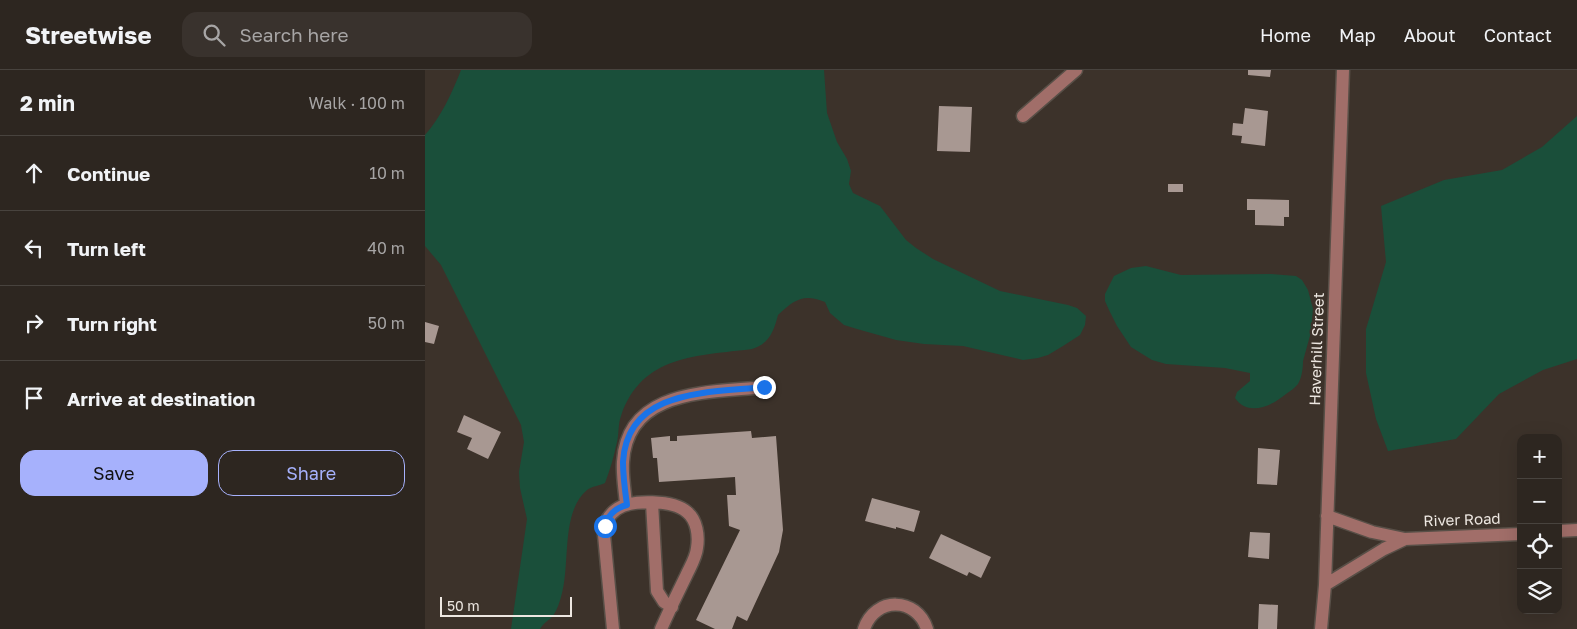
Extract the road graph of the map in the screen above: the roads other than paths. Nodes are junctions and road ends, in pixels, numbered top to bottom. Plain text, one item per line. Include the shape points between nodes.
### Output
1 (1076, 70) edge
2 (1343, 70) edge
3 (1023, 116) dead end
4 (764, 387) dead end
5 (652, 503) junction
6 (627, 505) junction
7 (1327, 516) junction
8 (1577, 530) edge
9 (1562, 531) edge
10 (1517, 534) edge
11 (1405, 539) junction
12 (1325, 585) junction
13 (672, 606) junction
14 (613, 629) edge
15 (661, 629) edge
16 (865, 629) edge
17 (927, 629) edge
18 (1321, 629) edge

1 - 3 street
2 - 7 street, Haverhill Street
4 - 6 street via 676,398 647,413 633,430 625,451 623,473
5 - 6 street
5 - 13 street via 657,592 664,602
5 - 13 street via 679,507 689,514 696,526 696,554
6 - 14 street via 611,514 604,531
7 - 11 street, River Road via 1372,532
7 - 12 street, Haverhill Street
8 - 9 street
10 - 11 street, River Road
11 - 12 street, River Road
12 - 18 street, Haverhill Street
13 - 15 street
16 - 17 street via 875,612 899,604 917,612

